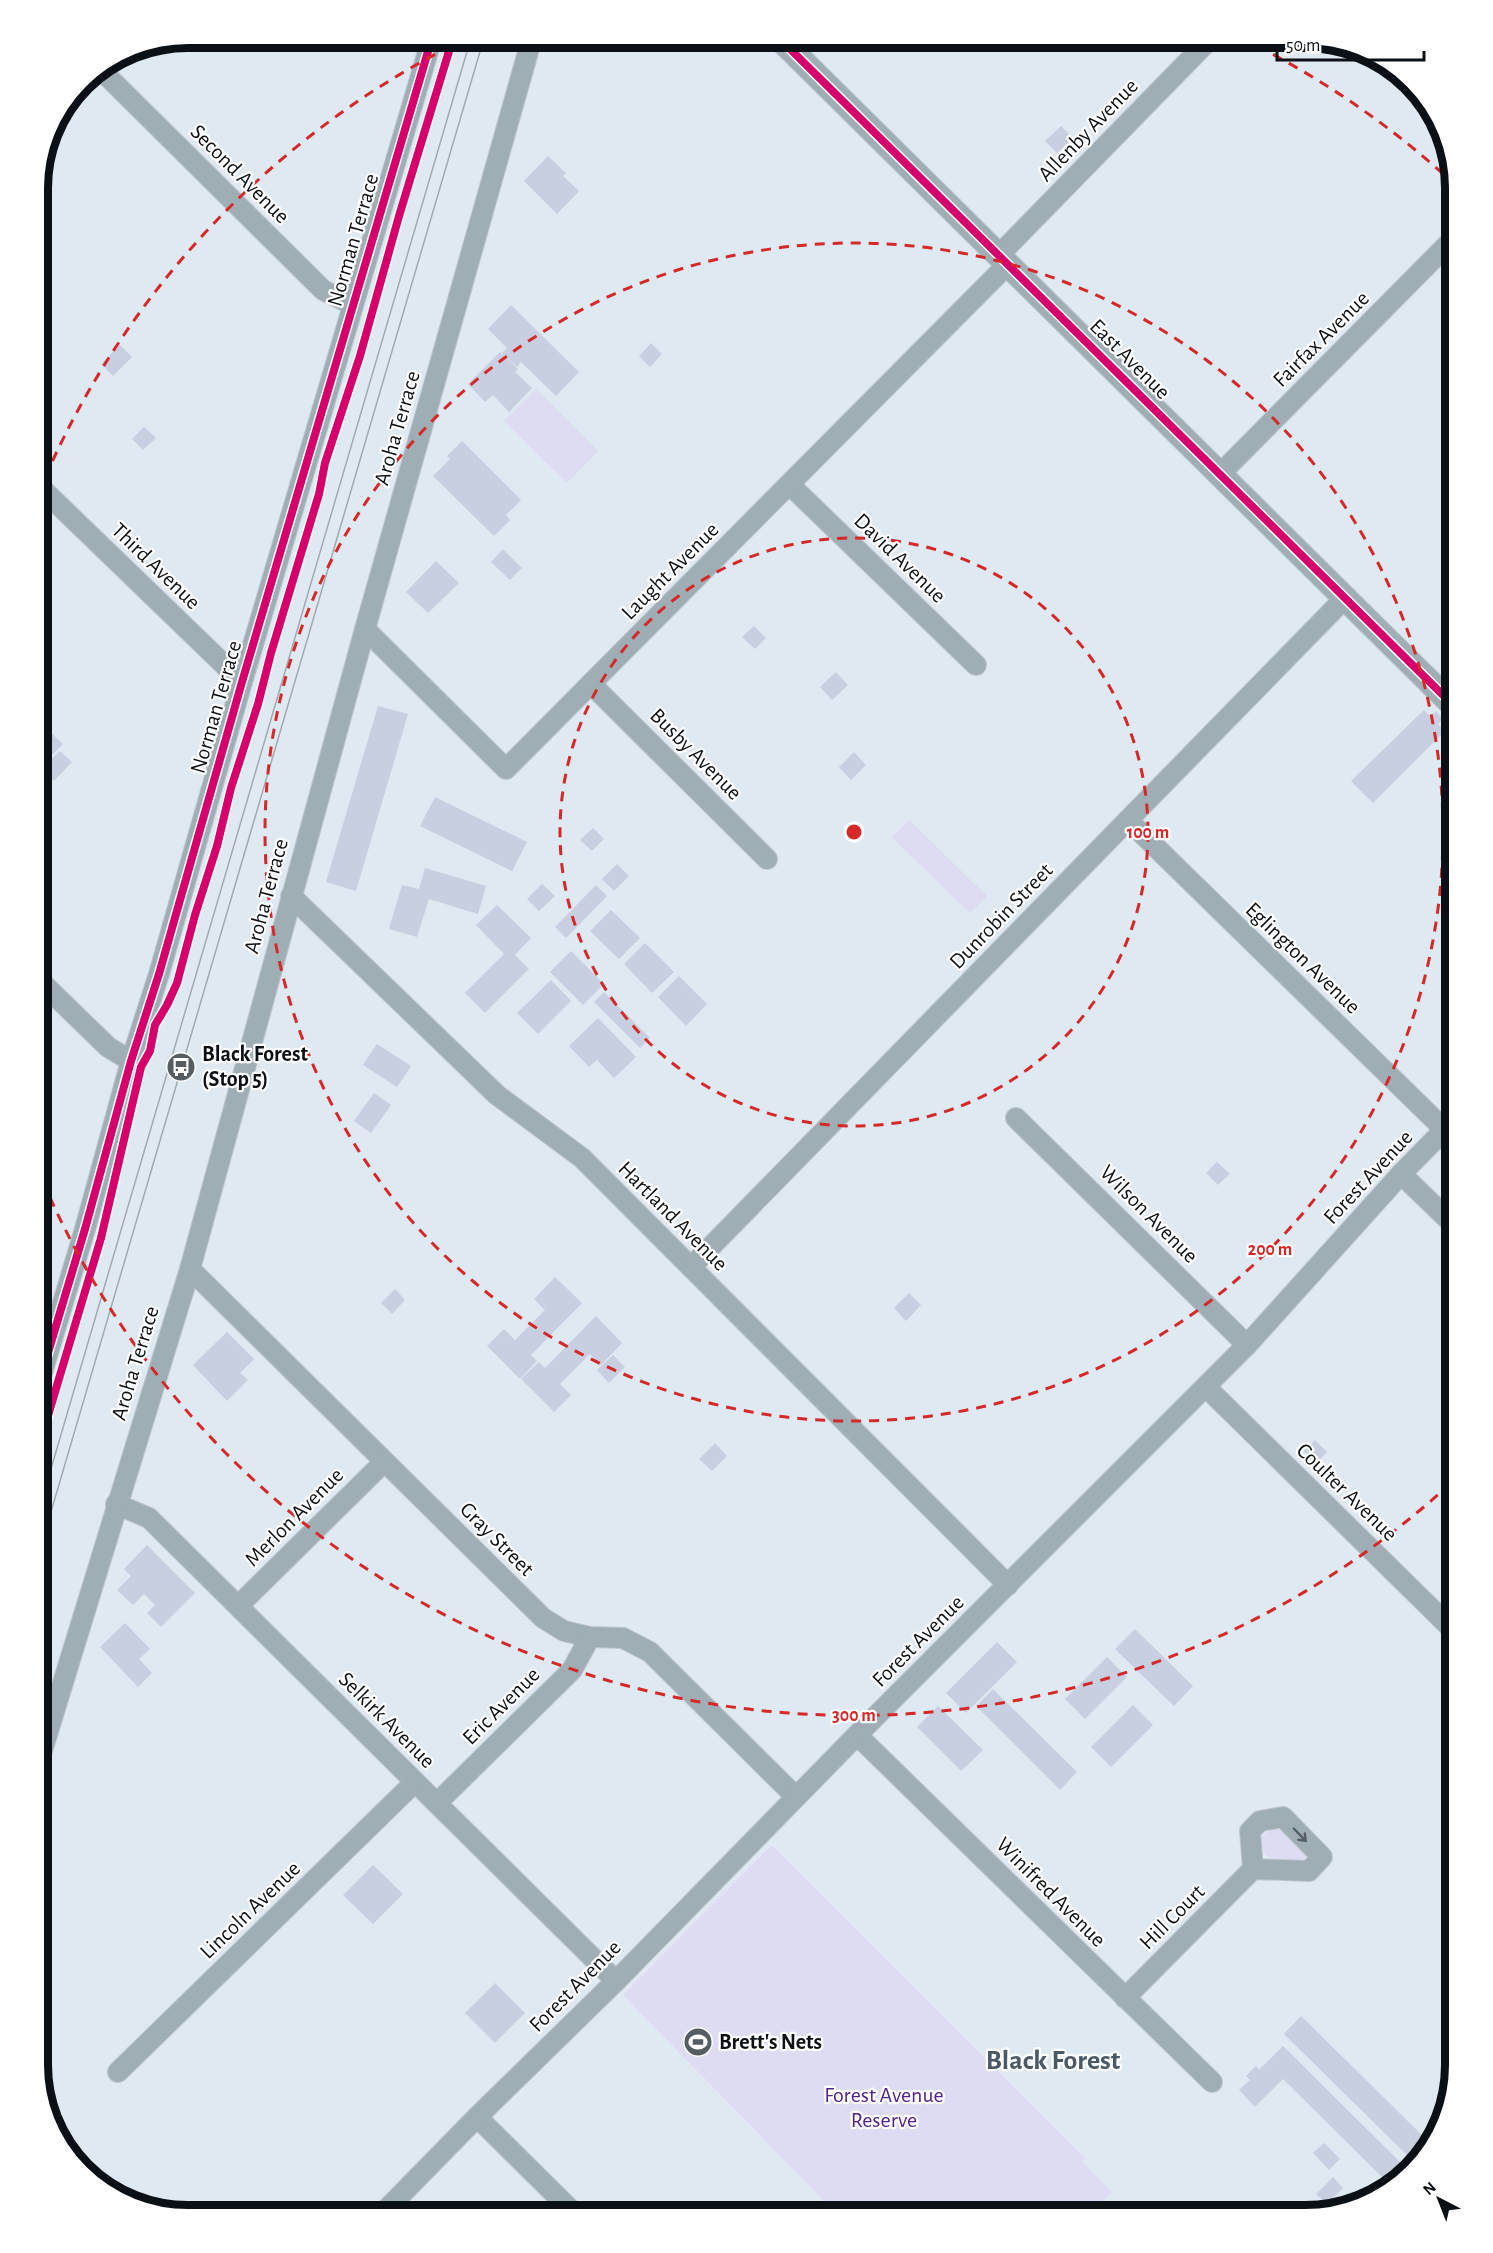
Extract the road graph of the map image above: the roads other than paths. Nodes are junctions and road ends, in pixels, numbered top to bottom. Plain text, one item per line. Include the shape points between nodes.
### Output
1 (429, 48) edge
2 (529, 48) edge
3 (789, 48) edge
4 (1202, 48) edge
5 (106, 75) edge
6 (1445, 247) edge
7 (1004, 260) junction
8 (353, 305) junction
9 (1220, 474) junction
10 (790, 485) junction
11 (48, 495) edge
12 (1345, 598) junction
13 (365, 629) junction
14 (976, 665) dead end
15 (242, 682) junction
16 (591, 684) junction
17 (1445, 692) edge
18 (1128, 820) junction
19 (767, 858) dead end
20 (291, 896) junction
21 (48, 989) edge
22 (131, 1061) junction
23 (1016, 1118) dead end
24 (1445, 1120) edge
25 (1445, 1130) edge
26 (1401, 1173) junction
27 (1445, 1216) edge
28 (691, 1267) junction
29 (190, 1269) junction
30 (1247, 1345) junction
31 (48, 1353) edge
32 (1206, 1387) junction
33 (384, 1462) junction
34 (116, 1504) junction
35 (1008, 1585) junction
36 (238, 1606) junction
37 (1445, 1622) edge
38 (590, 1637) junction
39 (48, 1731) edge
40 (857, 1735) junction
41 (415, 1782) junction
42 (796, 1797) junction
43 (436, 1803) junction
44 (1253, 1869) dead end
45 (616, 1981) junction
46 (1125, 1998) junction
47 (118, 2072) dead end
48 (1212, 2082) dead end
49 (477, 2117) junction
50 (391, 2205) edge
51 (566, 2205) edge

1 - 8 street, Norman Terrace
2 - 13 street, Aroha Terrace
3 - 7 street, East Avenue
4 - 7 street, Allenby Avenue
5 - 8 street, Second Avenue via 322,290
6 - 9 street, Fairfax Avenue
7 - 9 street, East Avenue
7 - 10 street, Laught Avenue
8 - 15 street, Norman Terrace
9 - 12 street, East Avenue
10 - 14 street, David Avenue
10 - 16 street, Laught Avenue
11 - 15 street, Third Avenue
12 - 17 street, East Avenue
12 - 18 street, Dunrobin Street
13 - 16 street, Laught Avenue via 506,769
13 - 20 street, Aroha Terrace
15 - 22 street, Norman Terrace
16 - 19 street, Busby Avenue
18 - 24 street, Eglington Avenue
18 - 28 street, Dunrobin Street
20 - 28 street, Hartland Avenue via 497,1095 582,1158
20 - 29 street, Aroha Terrace
21 - 22 street via 108,1047
22 - 31 street, Norman Terrace
23 - 30 street, Wilson Avenue
25 - 26 street, Forest Avenue
26 - 27 street
26 - 30 street, Forest Avenue
28 - 35 street, Hartland Avenue
29 - 33 street, Gray Street
29 - 34 street, Aroha Terrace
30 - 32 street, Forest Avenue
32 - 35 street, Forest Avenue
32 - 37 street, Coulter Avenue
33 - 36 street, Merlon Avenue
33 - 38 street, Gray Street via 543,1618 564,1630
34 - 36 street, Selkirk Avenue via 149,1518
34 - 39 street, Aroha Terrace
35 - 40 street, Forest Avenue
36 - 41 street, Selkirk Avenue
38 - 42 street, Gray Street via 623,1638 650,1652
38 - 43 street, Eric Avenue via 572,1670
40 - 42 street, Forest Avenue
40 - 46 street, Winifred Avenue
41 - 43 street, Selkirk Avenue
41 - 47 street, Lincoln Avenue
42 - 45 street, Forest Avenue
43 - 45 street, Selkirk Avenue
44 - 46 street, Hill Court
45 - 49 street, Forest Avenue
46 - 48 street, Winifred Avenue
49 - 50 street, Forest Avenue
49 - 51 street

